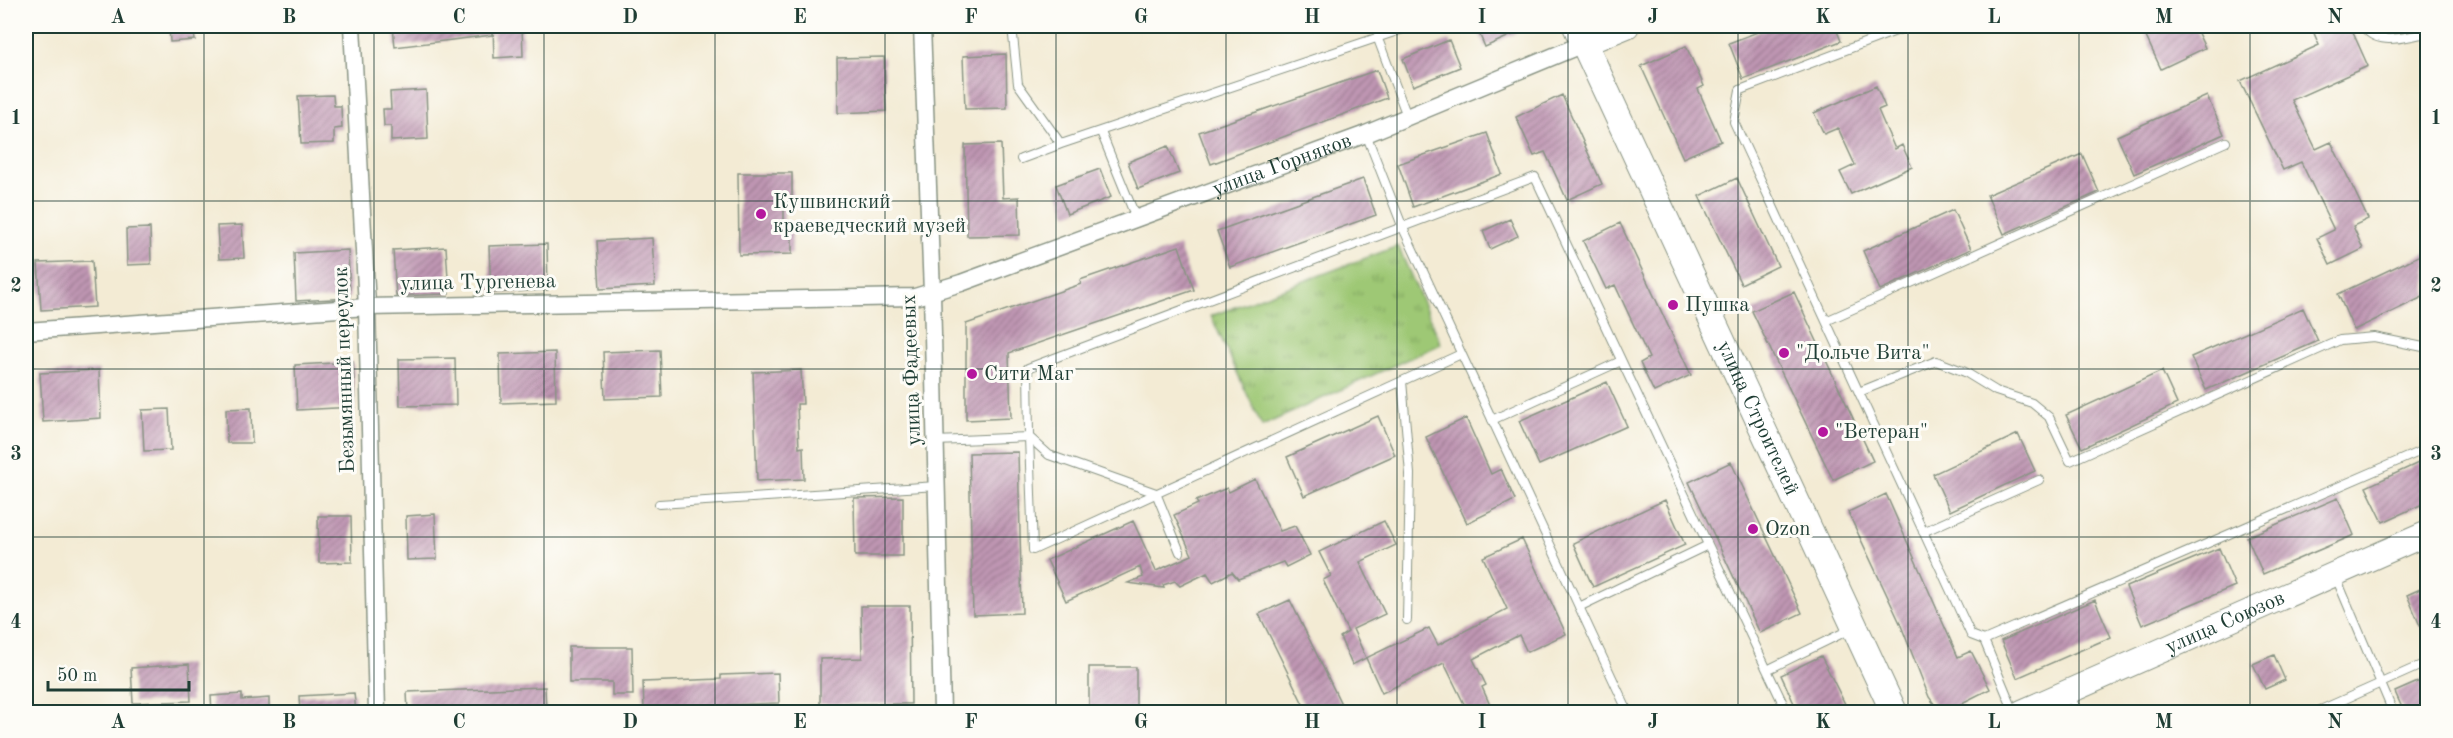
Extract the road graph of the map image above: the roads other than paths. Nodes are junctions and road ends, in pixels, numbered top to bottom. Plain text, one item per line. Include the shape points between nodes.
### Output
1 (352, 26) edge
2 (922, 26) edge
3 (998, 26) edge
4 (1412, 26) edge
5 (1627, 26) edge
6 (1909, 26) edge
7 (2363, 26) edge
8 (1012, 27) edge
9 (2427, 33) edge
10 (1580, 34) edge
11 (1378, 39) junction
12 (1407, 116) junction
13 (1101, 132) junction
14 (1366, 134) junction
15 (2226, 142) dead end
16 (1061, 144) junction
17 (1021, 159) dead end
18 (1136, 218) junction
19 (1403, 228) junction
20 (932, 293) junction
21 (367, 308) junction
22 (1826, 321) junction
23 (26, 331) edge
24 (2427, 348) edge
25 (1461, 354) junction
26 (1621, 361) junction
27 (1402, 381) junction
28 (1859, 392) junction
29 (1492, 420) junction
30 (1029, 437) junction
31 (936, 441) junction
32 (2427, 448) edge
33 (2039, 480) dead end
34 (937, 486) junction
35 (1156, 494) junction
36 (659, 504) dead end
37 (1923, 532) junction
38 (2427, 532) edge
39 (1708, 545) junction
40 (1180, 552) dead end
41 (2335, 573) junction
42 (1579, 607) junction
43 (1407, 620) dead end
44 (1854, 628) junction
45 (1984, 640) junction
46 (2427, 662) edge
47 (1767, 670) junction
48 (2380, 684) junction
49 (2073, 702) edge
50 (377, 712) edge
51 (942, 712) edge
52 (1628, 712) edge
53 (1787, 712) edge
54 (1894, 712) edge
55 (2014, 712) edge
56 (2022, 712) edge
57 (2316, 712) edge
58 (2393, 712) edge

1 - 21 street, Безымянный переулок
2 - 20 street, улица Фадеевых
3 - 8 lane
4 - 11 lane
5 - 10 street, улица Горняков
6 - 22 lane via 1740,90 1734,122
7 - 9 lane via 2377,38 2390,40
8 - 16 lane via 1018,84
10 - 12 street, улица Горняков
10 - 44 main road, улица Строителей
11 - 12 lane
11 - 13 lane
12 - 14 street, улица Горняков
13 - 16 lane
13 - 18 lane
14 - 18 street, улица Горняков
14 - 19 lane
15 - 22 lane
16 - 17 lane
18 - 20 street, улица Горняков
19 - 25 lane
19 - 26 lane via 1535,177
19 - 30 lane via 1028,368
20 - 21 street, улица Тургенева via 904,297
20 - 31 street, улица Фадеевых
21 - 23 street, улица Тургенева
21 - 50 street, Безымянный переулок
22 - 28 lane
24 - 28 lane via 2374,337 2340,340 2070,461 2049,417 2031,403 1996,392 1965,372 1936,361
25 - 27 lane
25 - 29 lane
26 - 29 lane
26 - 39 lane
27 - 35 lane
27 - 43 lane via 1410,474
28 - 37 lane
29 - 42 lane
30 - 31 lane
30 - 35 lane via 1049,455
30 - 35 lane via 1033,550
31 - 34 street, улица Фадеевых
32 - 45 lane
33 - 37 lane
34 - 36 lane
34 - 51 street, улица Фадеевых
35 - 40 lane
37 - 45 lane via 1971,635
38 - 41 street, улица Союзов
39 - 42 lane
39 - 47 lane
41 - 48 lane
41 - 49 street, улица Союзов
42 - 52 lane
44 - 47 lane
44 - 54 main road, улица Строителей
45 - 55 lane
46 - 48 lane
47 - 53 lane
48 - 57 lane
48 - 58 lane
49 - 56 street, улица Союзов

